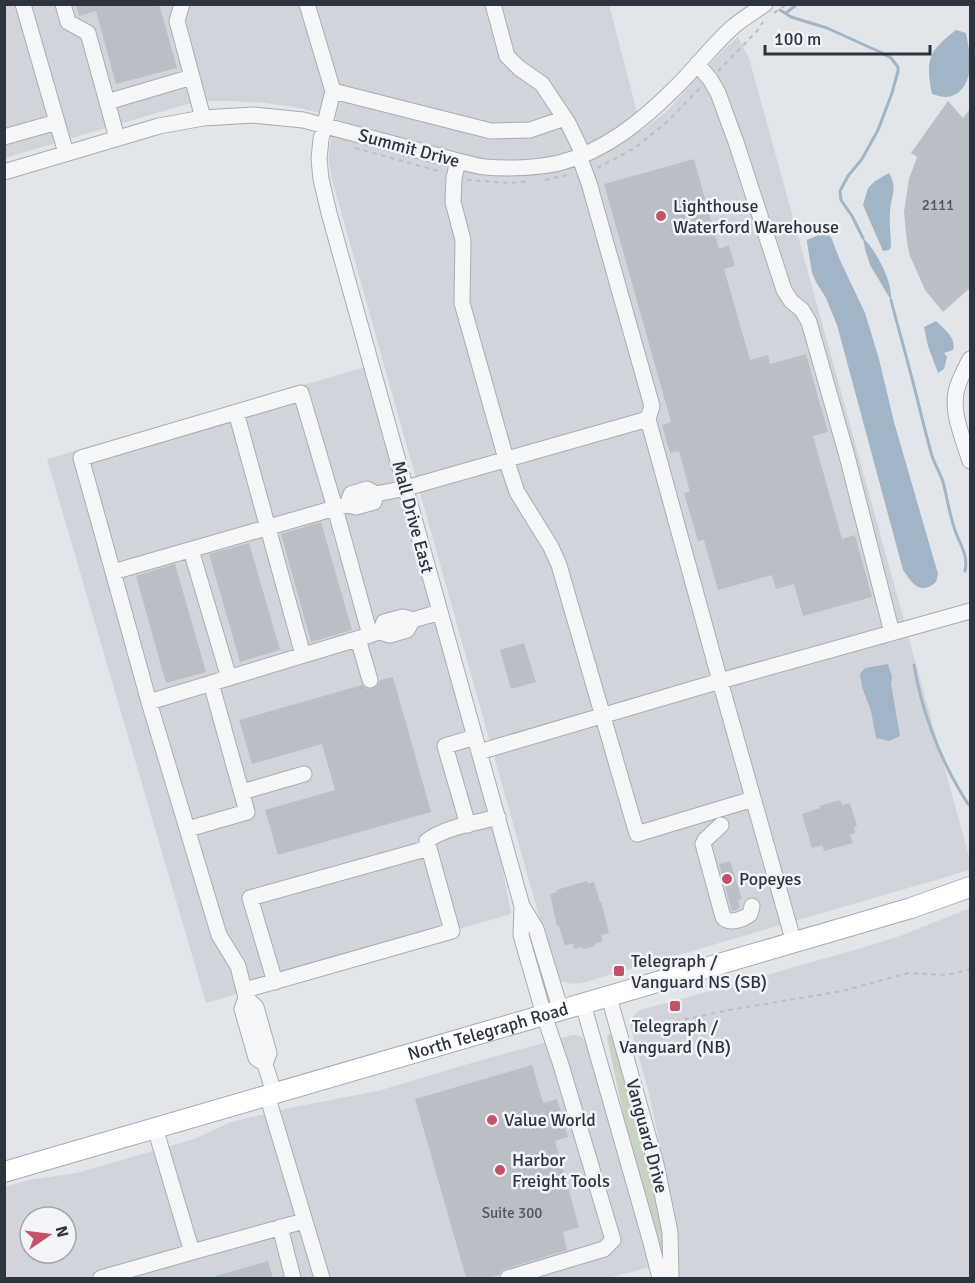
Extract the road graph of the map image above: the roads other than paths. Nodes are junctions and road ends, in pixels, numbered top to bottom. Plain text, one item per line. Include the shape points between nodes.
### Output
1 (23, 4) edge
2 (63, 4) edge
3 (182, 4) edge
4 (308, 4) edge
5 (493, 4) edge
6 (765, 4) edge
7 (697, 64) junction
8 (192, 77) junction
9 (333, 92) junction
10 (107, 102) junction
11 (203, 117) junction
12 (565, 118) junction
13 (57, 122) junction
14 (324, 126) junction
15 (4, 137) edge
16 (117, 138) junction
17 (66, 153) junction
18 (581, 155) junction
19 (458, 161) junction
20 (4, 172) edge
21 (970, 359) edge
22 (236, 412) junction
23 (648, 419) junction
24 (506, 459) junction
25 (970, 461) edge
26 (406, 488) junction
27 (341, 507) junction
28 (267, 528) junction
29 (191, 550) junction
30 (113, 572) junction
31 (970, 611) edge
32 (440, 612) junction
33 (892, 633) junction
34 (369, 635) junction
35 (303, 655) junction
36 (229, 678) junction
37 (370, 680) dead end
38 (720, 681) junction
39 (211, 683) junction
40 (149, 702) junction
41 (602, 716) junction
42 (477, 744) junction
43 (304, 774) dead end
44 (242, 792) junction
45 (753, 800) junction
46 (498, 817) junction
47 (468, 825) junction
48 (721, 825) dead end
49 (188, 830) junction
50 (429, 848) junction
51 (968, 889) edge
52 (752, 906) dead end
53 (794, 943) junction
54 (275, 982) junction
55 (246, 994) junction
56 (609, 997) junction
57 (583, 1004) junction
58 (552, 1013) junction
59 (271, 1094) junction
60 (155, 1128) junction
61 (4, 1172) edge
62 (304, 1221) junction
63 (280, 1227) junction
64 (192, 1252) junction
65 (101, 1278) edge
66 (293, 1278) edge
67 (322, 1278) edge
68 (508, 1278) edge
69 (660, 1278) edge
70 (671, 1278) edge

1 - 13 street
2 - 10 street via 68,22 88,33
3 - 8 street via 177,21
4 - 9 street
5 - 12 street via 507,56 542,84
6 - 7 street, Summit Drive via 735,26
7 - 18 street, Summit Drive via 645,117 624,133
7 - 33 street via 718,93 784,291 809,322
8 - 10 street
8 - 11 street
9 - 12 street via 491,131 530,130
9 - 14 street, Mall Drive East
10 - 16 street
11 - 14 street, Summit Drive via 253,116 303,120
11 - 16 street, Summit Drive
12 - 18 street
13 - 15 street
13 - 17 street
14 - 19 street, Summit Drive
14 - 26 street, Mall Drive East via 319,159 321,179
16 - 17 street, Summit Drive
17 - 20 street, Summit Drive
18 - 19 street, Summit Drive via 536,166 484,167
18 - 23 street via 652,406
19 - 24 street via 453,202 463,240 462,303
21 - 25 street via 957,386 956,405
22 - 27 street via 301,393
22 - 28 street
22 - 30 street via 81,458
23 - 24 street
23 - 38 street
24 - 26 street
24 - 41 street via 517,492 559,565
26 - 27 street via 376,494 367,489 351,494
26 - 32 street, Mall Drive East
27 - 28 street
27 - 34 street
28 - 29 street
28 - 35 street
29 - 30 street
29 - 36 street
30 - 40 street
31 - 33 street
32 - 34 street via 413,620 407,630
32 - 42 street, Mall Drive East
33 - 38 street
34 - 35 street
34 - 37 street
35 - 36 street
36 - 39 street
38 - 41 street
38 - 45 street
39 - 40 street
39 - 44 street
40 - 49 street
41 - 42 street
41 - 45 street via 637,834
42 - 46 street, Mall Drive East
42 - 47 street via 445,746
43 - 44 street
44 - 49 street via 247,812
45 - 53 street
46 - 47 street
46 - 58 street, Mall Drive East via 522,906 521,935
47 - 50 street via 434,835 427,842
48 - 52 street via 703,844 723,917 728,921 745,917
49 - 55 street via 219,935 238,966
50 - 54 street via 452,932
50 - 54 street via 250,898
51 - 53 main road, North Telegraph Road
53 - 56 main road, North Telegraph Road
54 - 55 street
55 - 59 street via 256,1007 269,1053 265,1064
56 - 57 main road, North Telegraph Road
56 - 70 street, Vanguard Drive via 656,1164 670,1232
57 - 58 main road, North Telegraph Road
57 - 69 street, Vanguard Drive
58 - 59 main road, North Telegraph Road
58 - 68 street, Mall Drive East via 561,1065 613,1240 604,1249
59 - 60 main road, North Telegraph Road
59 - 62 street
60 - 61 main road, North Telegraph Road
60 - 64 street
62 - 63 street
62 - 67 street
63 - 64 street
63 - 66 street
64 - 65 street

